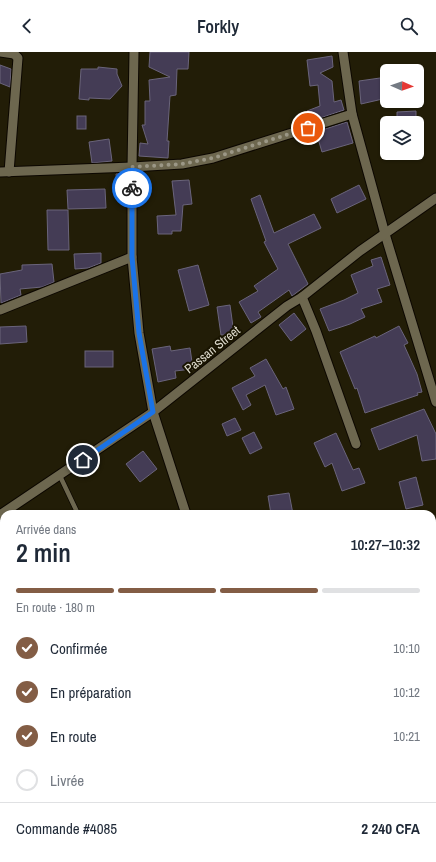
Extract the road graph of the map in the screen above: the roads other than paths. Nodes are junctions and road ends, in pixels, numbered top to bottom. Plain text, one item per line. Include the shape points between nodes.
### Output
1 (0, 52) edge
2 (134, 52) edge
3 (343, 52) edge
4 (352, 114) junction
5 (132, 167) junction
6 (5, 172) edge
7 (436, 198) edge
8 (385, 234) junction
9 (132, 257) junction
10 (302, 297) junction
11 (0, 310) edge
12 (436, 402) edge
13 (153, 412) junction
14 (356, 444) dead end
15 (60, 476) junction
16 (8, 510) edge
17 (76, 510) edge
18 (185, 510) edge

1 - 6 street via 14,54 18,58
2 - 5 street
3 - 4 street
4 - 5 street via 213,158 182,164
4 - 8 street
5 - 6 street
5 - 9 street
7 - 8 street, Passan Street
8 - 10 street, Passan Street
8 - 12 street
9 - 11 street
9 - 13 street via 139,333
10 - 13 street, Passan Street via 287,306
10 - 14 street
13 - 15 street, Passan Street
13 - 18 street
15 - 16 street, Passan Street
15 - 17 lane

